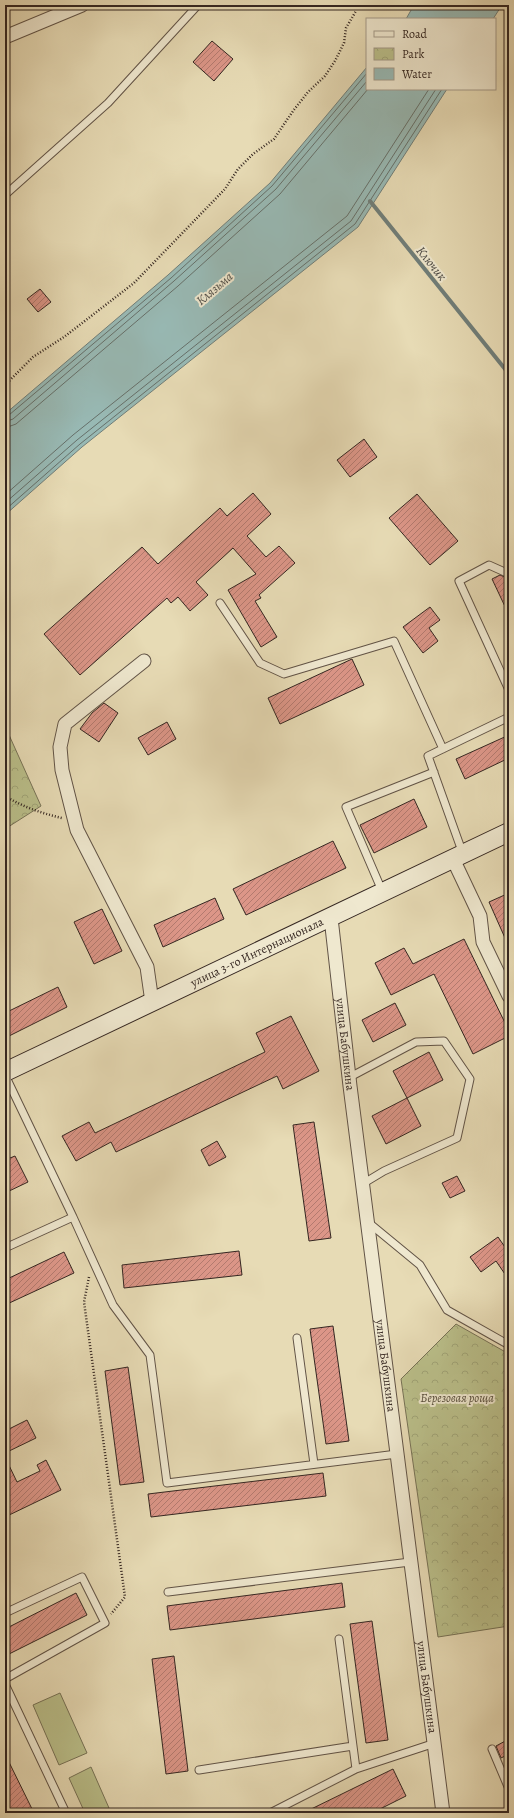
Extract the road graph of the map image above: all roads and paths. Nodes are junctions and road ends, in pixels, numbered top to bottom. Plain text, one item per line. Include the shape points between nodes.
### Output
1 (82, 5) edge
2 (198, 5) edge
3 (356, 5) edge
4 (5, 37) edge
5 (5, 195) edge
6 (5, 385) edge
7 (509, 464) edge
8 (509, 474) edge
9 (509, 574) edge
10 (220, 603) dead end
11 (144, 661) dead end
12 (509, 690) edge
13 (509, 717) edge
14 (442, 749) junction
15 (434, 772) junction
16 (5, 796) edge
17 (77, 830) junction
18 (509, 832) edge
19 (458, 857) junction
20 (383, 893) junction
21 (331, 918) junction
22 (509, 996) edge
23 (152, 1002) junction
24 (5, 1074) edge
25 (350, 1078) junction
26 (364, 1183) junction
27 (73, 1217) junction
28 (369, 1223) junction
29 (5, 1248) edge
30 (92, 1259) junction
31 (298, 1338) dead end
32 (509, 1345) edge
33 (397, 1454) junction
34 (314, 1464) junction
35 (410, 1562) junction
36 (168, 1592) dead end
37 (5, 1613) edge
38 (105, 1623) junction
39 (339, 1639) dead end
40 (5, 1679) edge
41 (5, 1684) edge
42 (434, 1743) junction
43 (353, 1746) junction
44 (492, 1749) dead end
45 (356, 1769) junction
46 (199, 1770) dead end
47 (509, 1789) edge
48 (66, 1813) edge
49 (270, 1813) edge
50 (443, 1813) edge

1 - 4 street
2 - 5 lane via 108,104
3 - 6 path via 356,11 346,28 344,43 335,61 325,76 297,106 274,139 238,168 225,189 134,283 33,357
7 - 8 path
9 - 12 lane via 489,565 459,581
10 - 14 lane via 260,663 284,674 394,641
11 - 17 street via 65,724 60,747 62,770
13 - 14 lane
14 - 15 lane via 428,756
15 - 19 lane
15 - 20 lane via 346,808
16 - 17 path via 21,806 64,819
17 - 23 street via 146,967
18 - 19 main road, улица 3-го Интернационала
19 - 20 main road, улица 3-го Интернационала
19 - 22 street via 480,916 483,942
20 - 21 main road, улица 3-го Интернационала
21 - 23 main road, улица 3-го Интернационала
21 - 25 street, улица Бабушкина
23 - 24 main road, улица 3-го Интернационала
24 - 27 lane
25 - 26 street, улица Бабушкина
25 - 26 lane via 416,1042 444,1041 470,1079 457,1138 384,1171
26 - 28 street, улица Бабушкина
27 - 29 lane
27 - 30 lane
28 - 32 lane via 420,1265 447,1310
28 - 33 street, улица Бабушкина
30 - 34 lane via 113,1305 150,1355 167,1483
30 - 38 path via 84,1302 125,1597
31 - 34 lane
33 - 34 lane
33 - 35 street, улица Бабушкина
35 - 36 lane
35 - 42 street, улица Бабушкина
37 - 38 lane via 82,1577
38 - 40 lane
39 - 43 lane
41 - 48 lane
42 - 45 lane
42 - 50 street, улица Бабушкина
43 - 45 lane
43 - 46 lane
44 - 47 lane
45 - 49 lane

